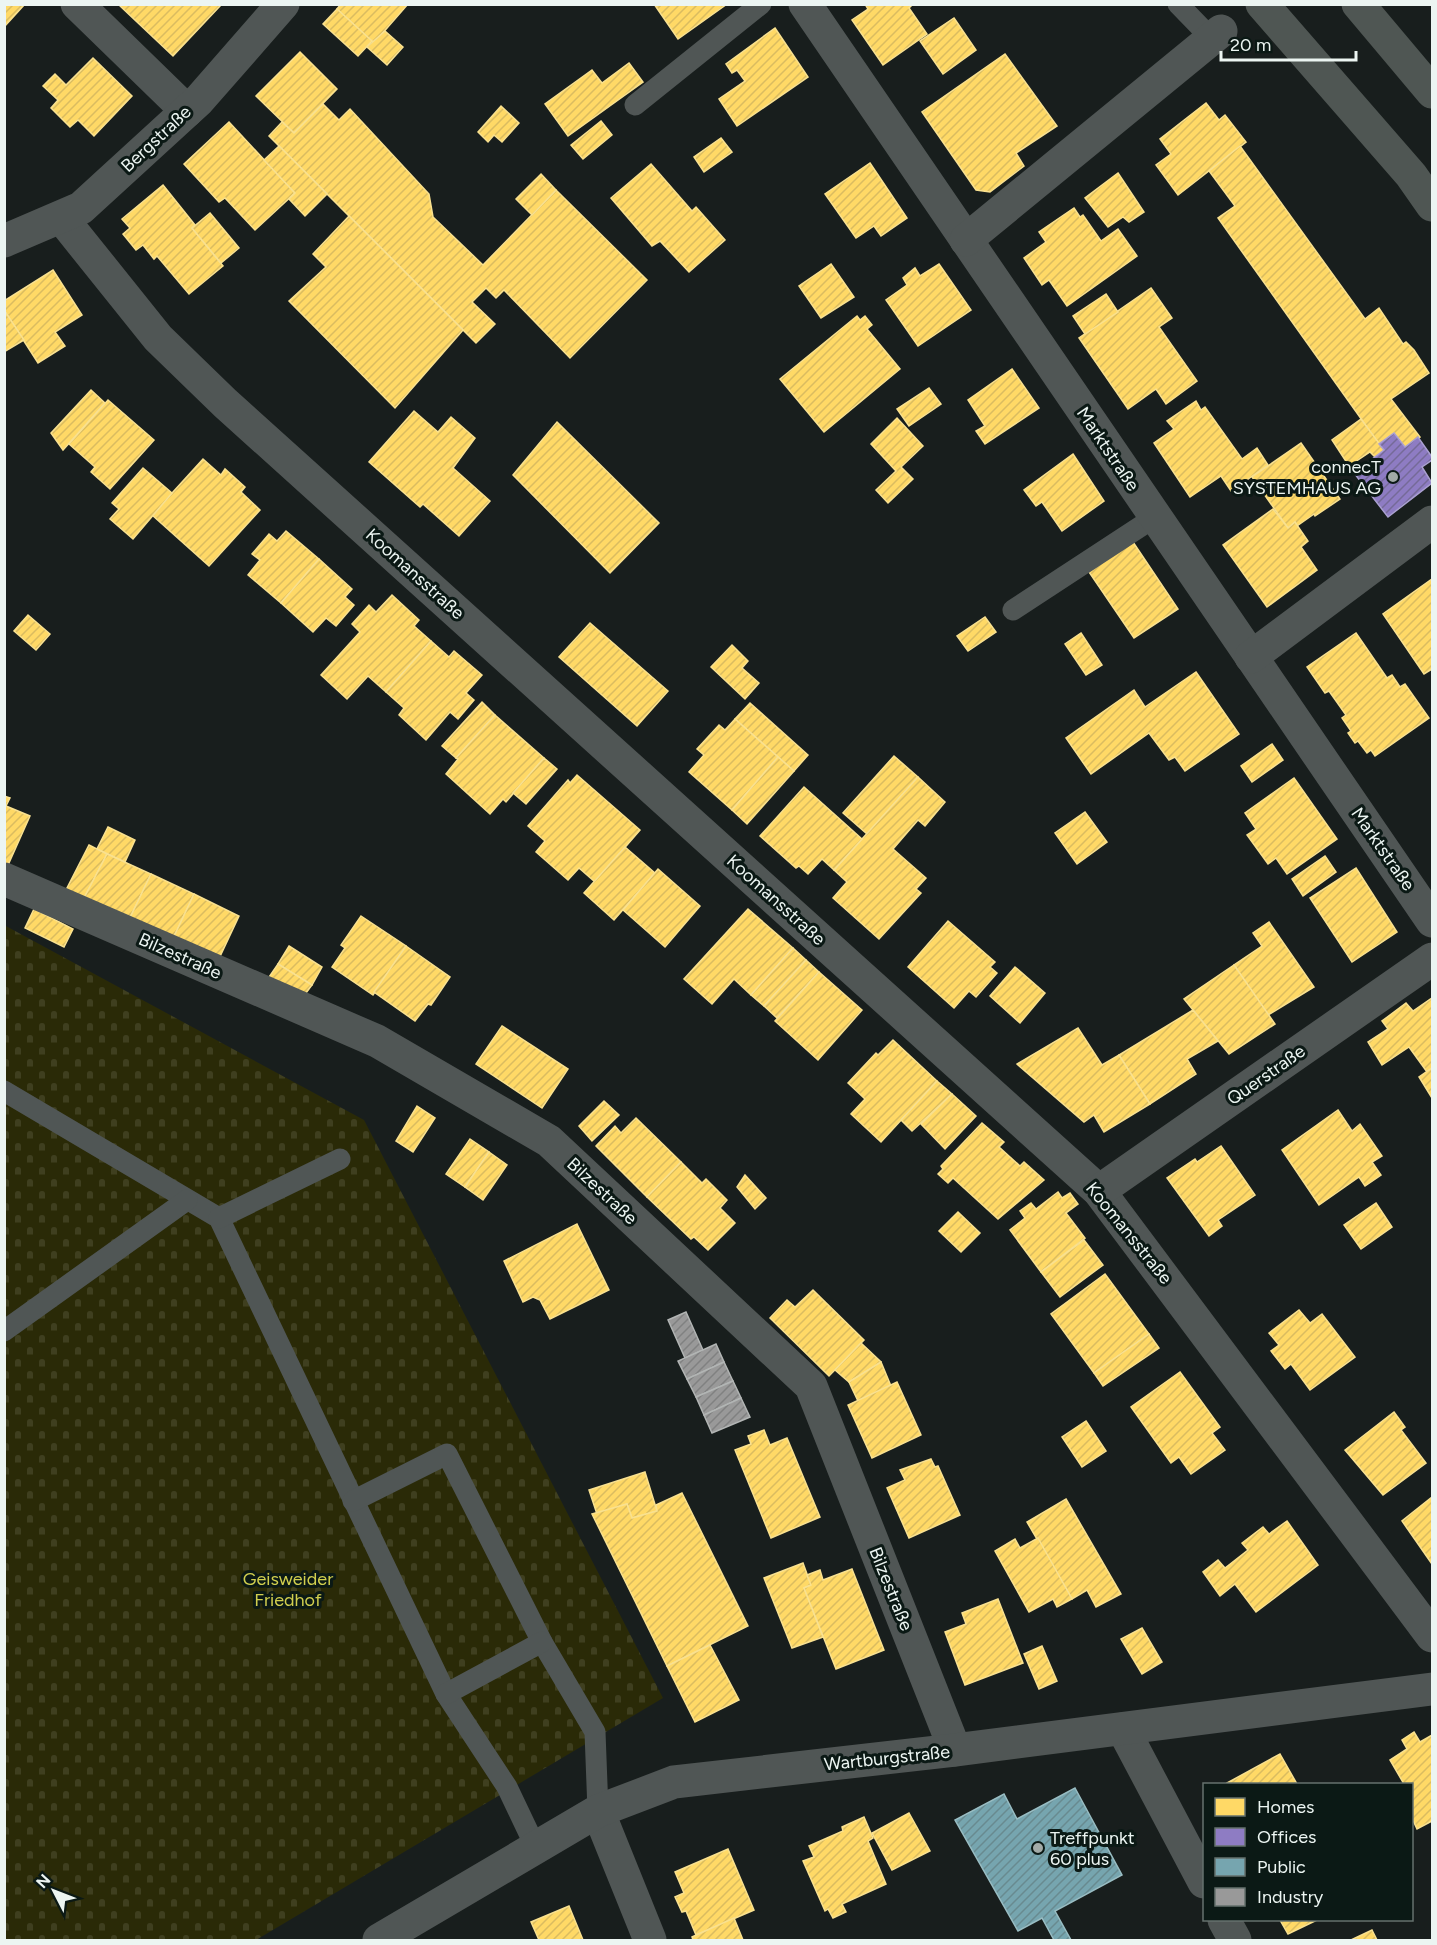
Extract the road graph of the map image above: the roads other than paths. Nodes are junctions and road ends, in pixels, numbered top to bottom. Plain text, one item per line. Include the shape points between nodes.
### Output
1 (77, 4) edge
2 (283, 4) edge
3 (761, 4) edge
4 (805, 4) edge
5 (1178, 4) edge
6 (1262, 4) edge
7 (1358, 4) edge
8 (1217, 35) joint
9 (1432, 92) edge
10 (635, 105) dead end
11 (187, 111) junction
12 (1432, 205) edge
13 (61, 217) junction
14 (966, 240) junction
15 (4, 241) edge
16 (1155, 517) junction
17 (1432, 522) edge
18 (1014, 610) dead end
19 (1251, 657) junction
20 (4, 879) edge
21 (1432, 921) edge
22 (1432, 959) edge
23 (4, 1091) edge
24 (340, 1159) dead end
25 (1099, 1191) junction
26 (187, 1200) junction
27 (219, 1218) junction
28 (4, 1331) edge
29 (354, 1502) junction
30 (1432, 1636) edge
31 (542, 1642) junction
32 (1432, 1689) edge
33 (446, 1694) junction
34 (1123, 1729) junction
35 (955, 1750) junction
36 (598, 1811) junction
37 (536, 1848) junction
38 (1203, 1880) edge
39 (1225, 1921) edge
40 (379, 1941) edge
41 (650, 1941) edge
42 (1235, 1941) edge

1 - 11 street
2 - 11 street, Bergstraße
3 - 10 lane
4 - 14 street, Marktstraße
5 - 8 lane
6 - 12 main road
7 - 9 main road
8 - 14 street
11 - 13 street, Bergstraße via 81,208
13 - 15 street, Bergstraße
13 - 25 street, Koomansstraße via 158,338 225,403
14 - 16 street, Marktstraße
16 - 18 lane
16 - 19 street, Marktstraße
17 - 19 street
19 - 21 street, Marktstraße
20 - 35 street, Bilzestraße via 377,1041 558,1149 811,1386
22 - 25 street, Querstraße
23 - 26 lane
24 - 27 lane
25 - 30 street, Koomansstraße
26 - 27 lane
26 - 28 lane
27 - 29 lane
29 - 31 lane via 447,1454
29 - 33 lane
31 - 33 lane
31 - 36 lane via 595,1732
32 - 34 street, Wartburgstraße
33 - 37 lane via 507,1787
34 - 35 street, Wartburgstraße
34 - 38 street
35 - 36 street, Wartburgstraße via 674,1782
36 - 37 street, Wartburgstraße
36 - 41 street
37 - 40 street, Wartburgstraße
39 - 42 street

